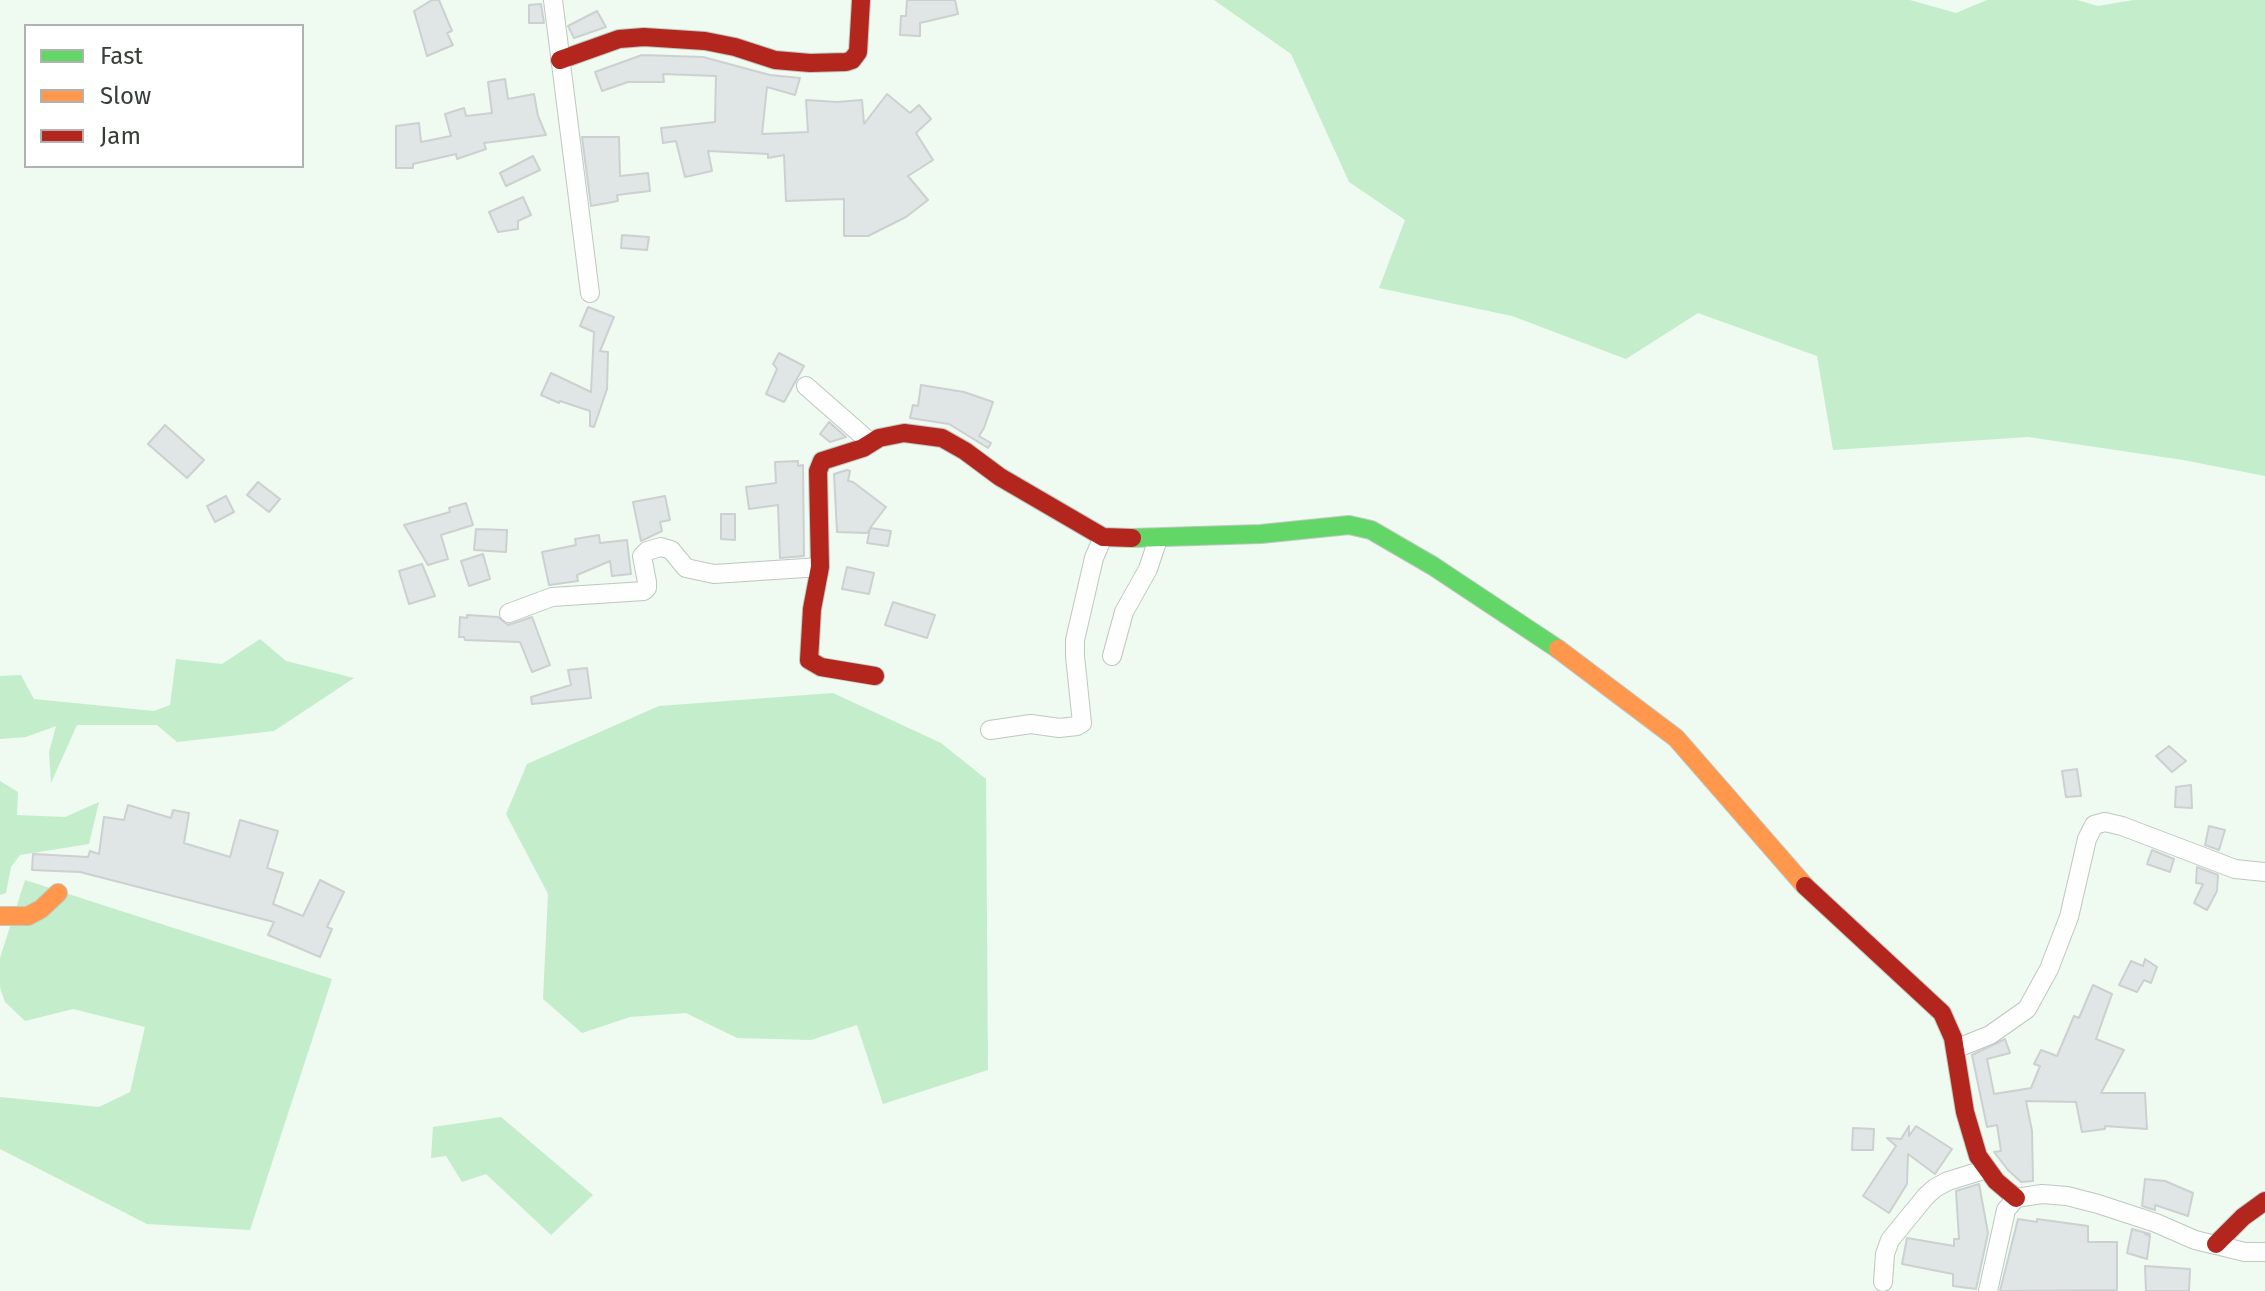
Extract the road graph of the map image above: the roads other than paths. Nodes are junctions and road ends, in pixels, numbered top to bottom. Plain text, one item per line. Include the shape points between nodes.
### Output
1 (553, 0) edge
2 (861, 0) edge
3 (560, 60) junction
4 (590, 293) dead end
5 (806, 386) dead end
6 (871, 443) junction
7 (1103, 537) junction
8 (1158, 539) junction
9 (820, 567) junction
10 (509, 613) dead end
11 (1112, 656) dead end
12 (875, 676) dead end
13 (990, 730) dead end
14 (2265, 872) edge
15 (58, 893) dead end
16 (0, 916) edge
17 (1955, 1049) junction
18 (1987, 1169) junction
19 (2016, 1198) junction
20 (2265, 1201) edge
21 (2216, 1244) junction
22 (2265, 1252) edge
23 (1883, 1282) dead end
24 (1988, 1291) edge

1 - 3 street
2 - 3 street via 858,52 846,62 775,60 705,41 644,37 619,39
3 - 4 street
5 - 6 street
6 - 7 street via 904,433 942,438
6 - 9 street via 822,461
7 - 8 street
7 - 13 street via 1075,640 1082,723
8 - 11 street via 1124,612
8 - 17 street via 1349,525 1371,530 1433,566 1577,661 1676,738 1821,904 1942,1013
9 - 10 street via 714,574 686,568 671,550 661,547 642,556 644,591 552,597
9 - 12 street via 809,660
14 - 17 street via 2235,869 2122,826 2094,825 2069,917 2027,1009 1990,1035
15 - 16 street via 28,916
17 - 18 street via 1965,1112
18 - 19 street
18 - 23 street via 1948,1181 1926,1196 1890,1240
19 - 21 street via 2067,1196
19 - 24 street via 2006,1210
20 - 21 street
21 - 22 street

